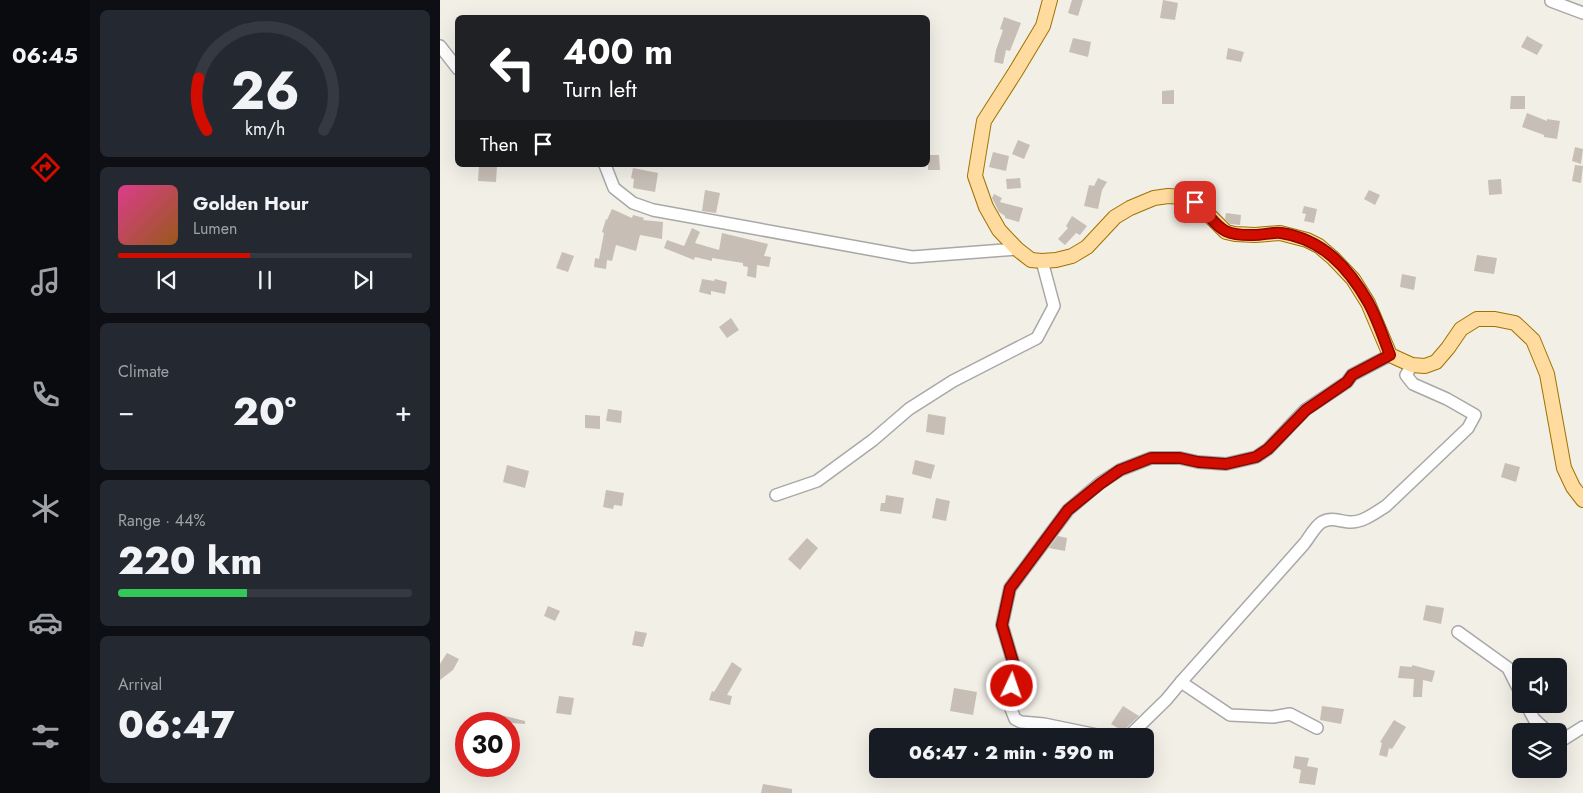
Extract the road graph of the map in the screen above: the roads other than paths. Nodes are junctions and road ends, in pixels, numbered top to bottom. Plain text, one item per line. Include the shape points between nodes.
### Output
1 (1050, 0) edge
2 (1551, 1) edge
3 (1583, 13) edge
4 (440, 46) edge
5 (455, 65) edge
6 (606, 167) edge
7 (1017, 249) junction
8 (1042, 261) junction
9 (1390, 355) junction
10 (1412, 365) junction
11 (776, 495) dead end
12 (1583, 500) edge
13 (1458, 632) dead end
14 (1512, 676) edge
15 (1181, 682) junction
16 (1531, 713) edge
17 (1539, 723) edge
18 (1583, 727) edge
19 (1063, 728) edge
20 (1137, 728) edge
21 (1317, 728) dead end
22 (1567, 737) edge

1 - 7 main road via 1043,26 984,121 976,168 975,176 986,207 999,230
2 - 3 street
4 - 5 street
6 - 7 street via 614,188 633,203 653,210 912,257
7 - 8 main road via 1031,260
8 - 9 main road via 1072,256 1087,247 1115,217 1130,208 1154,198 1183,197 1205,210 1226,232 1280,233 1319,246 1334,258 1368,303
8 - 11 street via 1054,306 1037,338 908,408 873,440 817,481
9 - 10 main road
9 - 19 street via 1352,375 1347,382 1306,410 1256,457 1226,464 1151,458 1120,470 1068,510 1010,588 1002,625 1013,662 1008,701 1015,719
10 - 12 main road via 1425,366 1436,362 1461,329 1477,319 1515,323 1533,340 1547,374 1564,468
10 - 15 street via 1406,375 1412,384 1475,415 1468,428 1386,506 1372,515 1357,521 1335,519 1320,522
13 - 14 street via 1508,668
15 - 20 street
15 - 21 street via 1230,715 1273,717 1290,714
16 - 17 street
18 - 22 street

